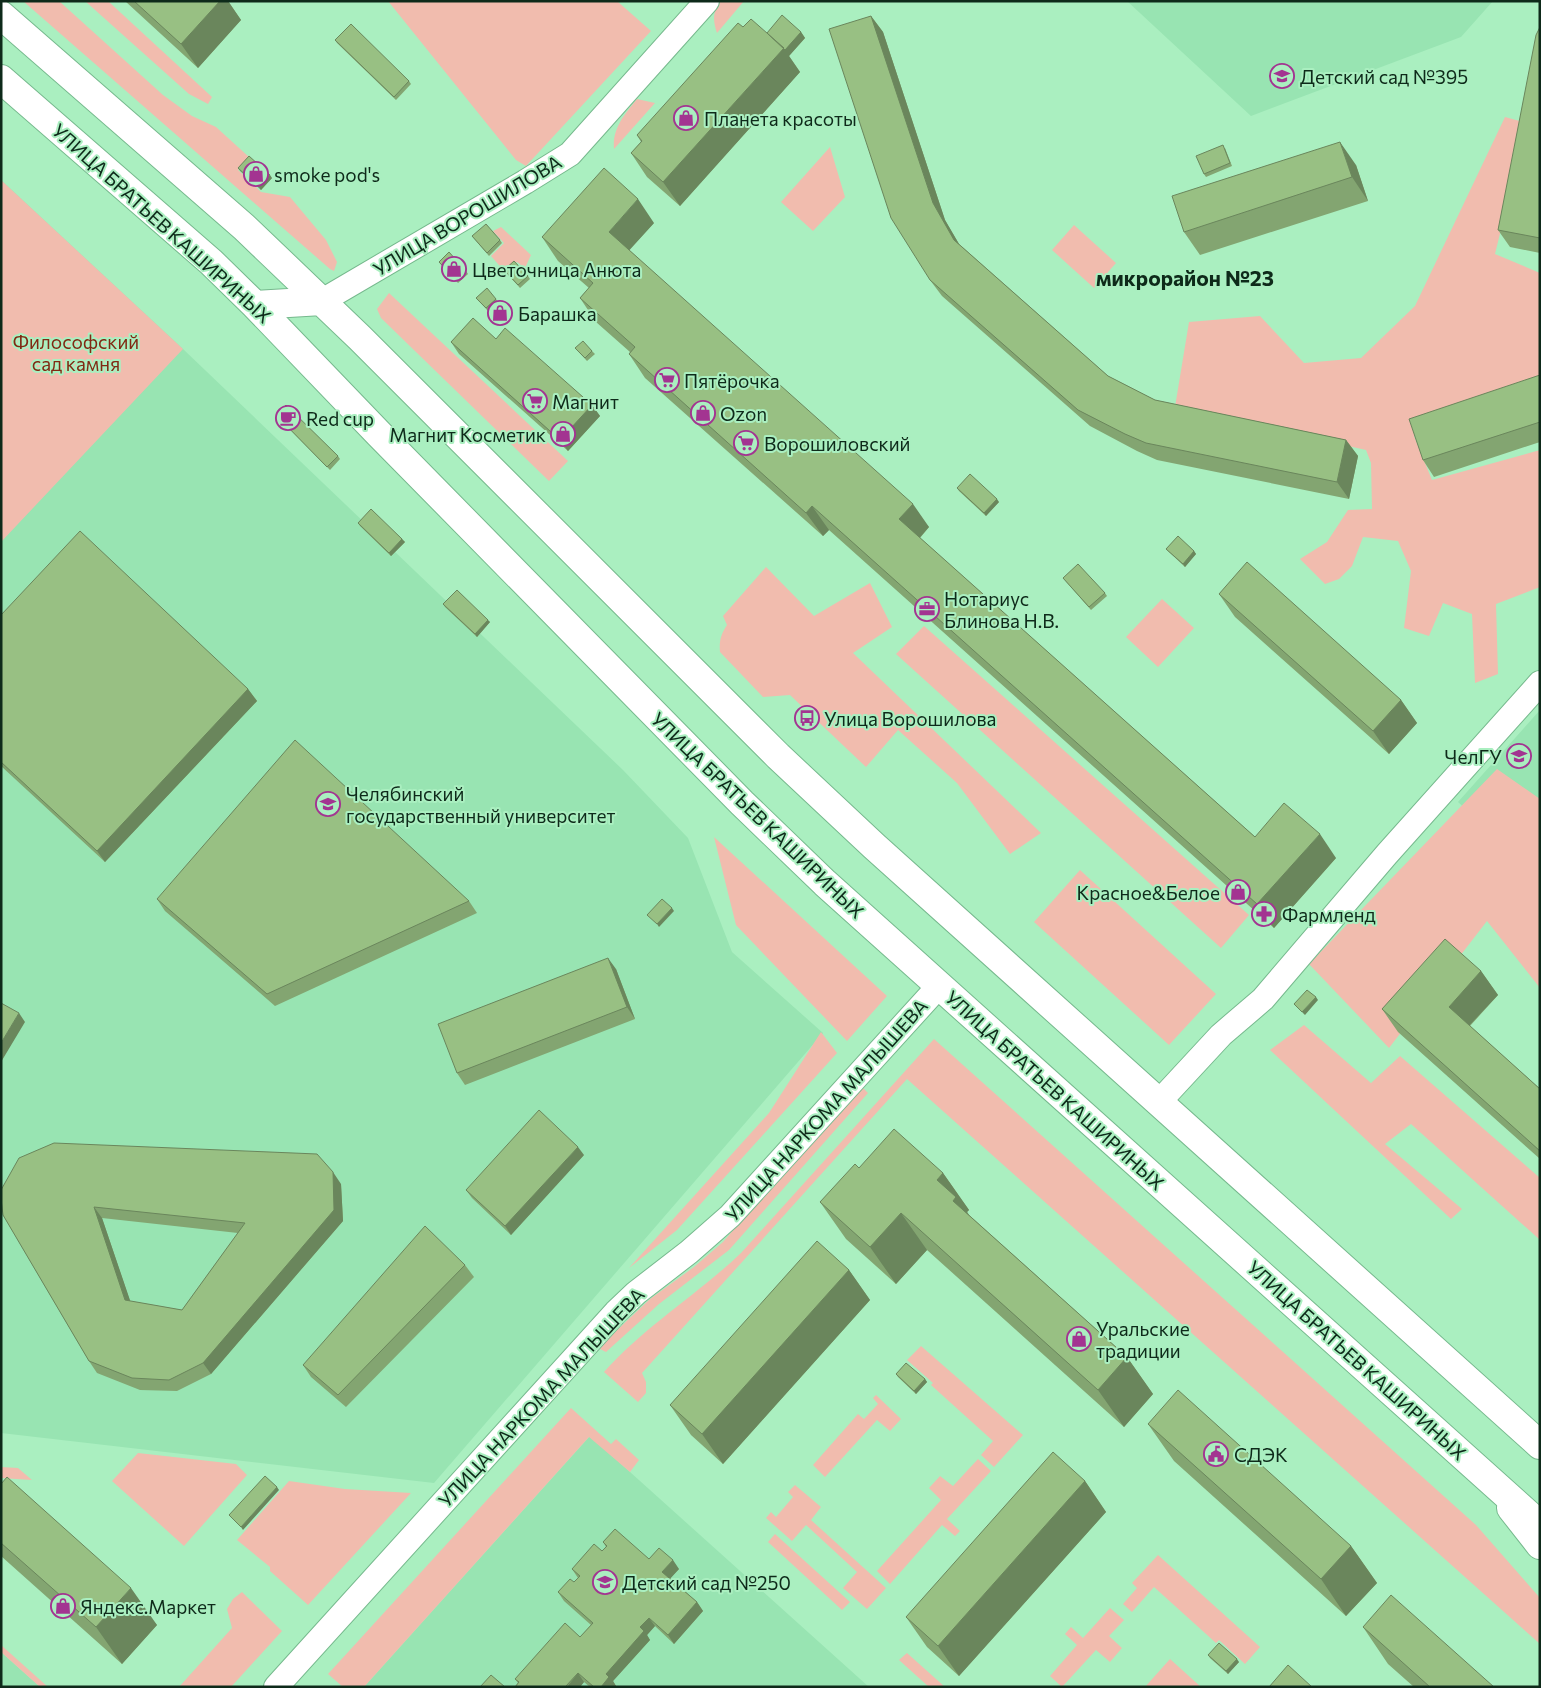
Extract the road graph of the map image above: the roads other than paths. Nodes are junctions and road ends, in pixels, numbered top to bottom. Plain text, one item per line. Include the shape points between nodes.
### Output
1 (707, 1) edge
2 (1, 15) edge
3 (1, 79) edge
4 (322, 301) junction
5 (255, 305) junction
6 (1540, 683) edge
7 (939, 986) junction
8 (1158, 1103) junction
9 (1540, 1445) edge
10 (1486, 1477) junction
11 (1540, 1525) edge
12 (1540, 1545) edge
13 (276, 1687) edge

1 - 4 street, УЛИЦА ВОРОШИЛОВА via 570,154
2 - 4 main road via 223,208
3 - 5 main road, УЛИЦА БРАТЬЕВ КАШИРИНЫХ via 212,262
4 - 5 main road, УЛИЦА ВОРОШИЛОВА
4 - 8 main road via 785,762
5 - 7 main road, УЛИЦА БРАТЬЕВ КАШИРИНЫХ via 742,803
6 - 8 street via 1263,999 1221,1035
7 - 10 main road, УЛИЦА БРАТЬЕВ КАШИРИНЫХ
7 - 13 street, УЛИЦА НАРКОМА МАЛЫШЕВА via 730,1216 616,1312
8 - 9 main road
10 - 11 main road, УЛИЦА БРАТЬЕВ КАШИРИНЫХ
10 - 12 main road

